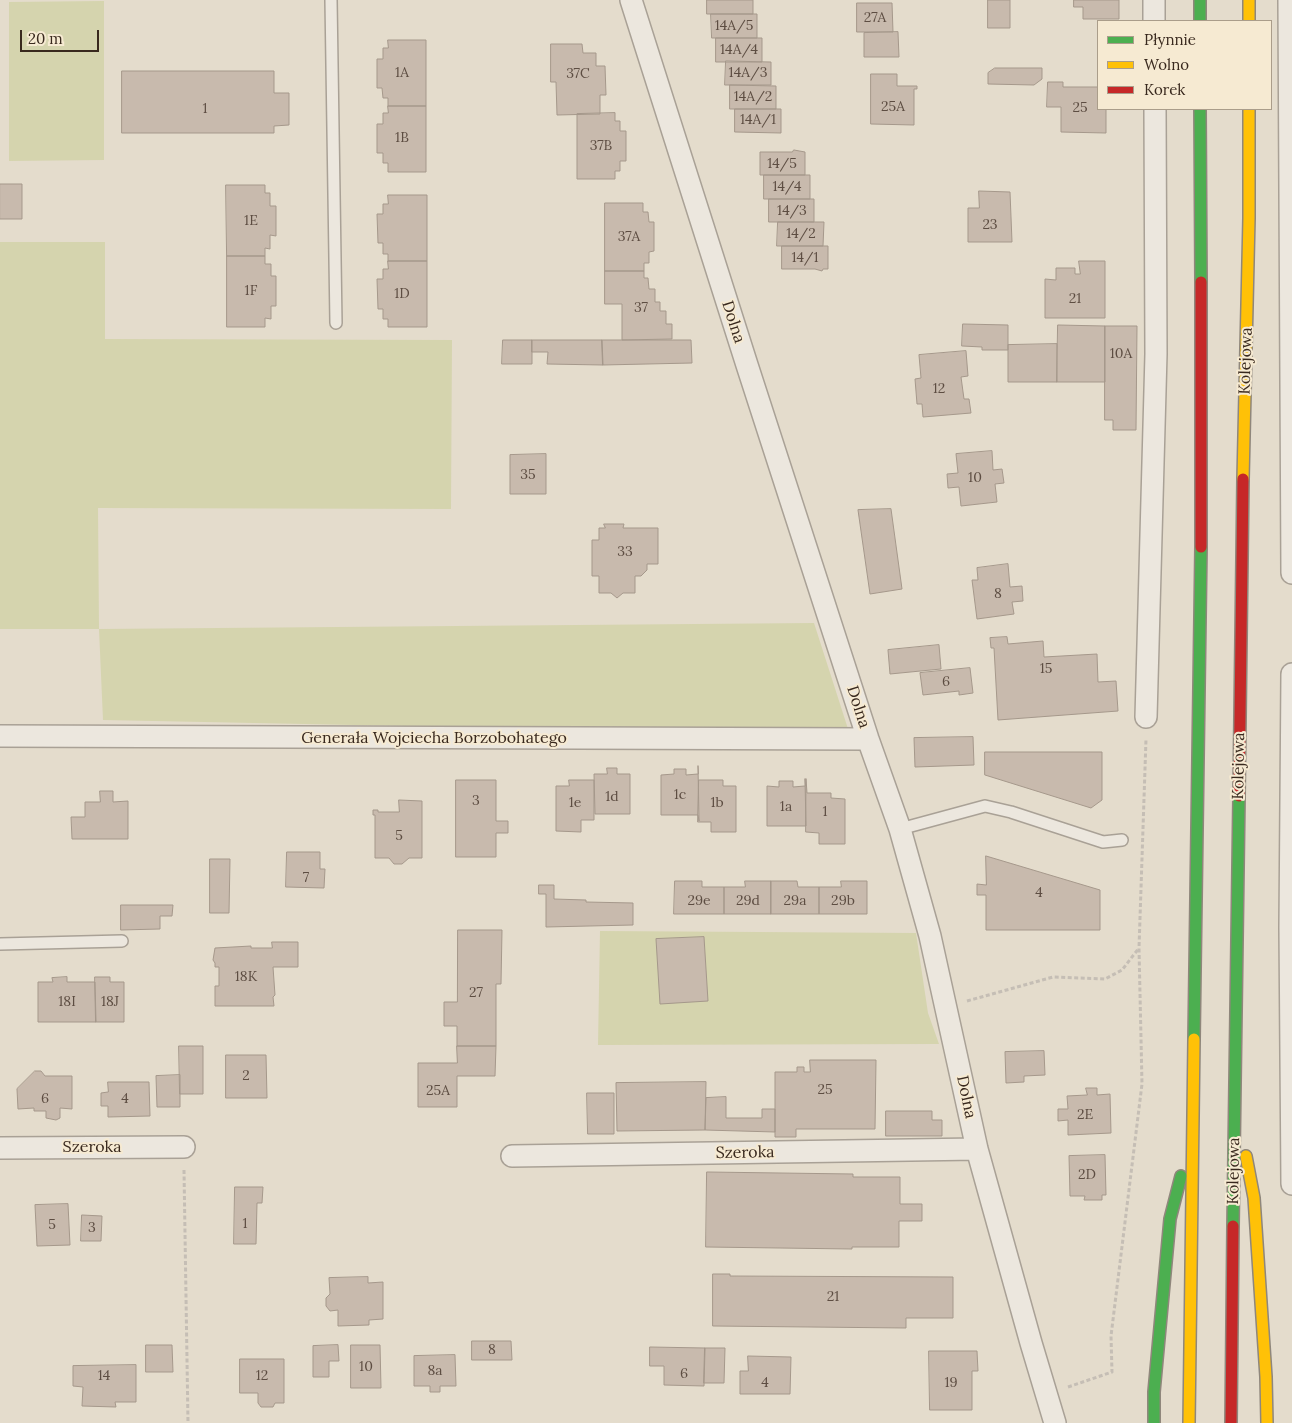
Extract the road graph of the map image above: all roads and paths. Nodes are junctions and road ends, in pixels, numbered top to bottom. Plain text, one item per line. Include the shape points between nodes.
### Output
1 (330, 0) edge
2 (631, 0) edge
3 (1154, 0) edge
4 (1200, 0) edge
5 (1250, 0) edge
6 (1289, 0) edge
7 (1154, 20) edge
8 (1200, 20) edge
9 (1250, 20) edge
10 (1155, 110) edge
11 (1200, 110) edge
12 (1249, 110) edge
13 (336, 323) dead end
14 (1292, 573) edge
15 (1292, 674) edge
16 (1146, 717) joint
17 (0, 736) edge
18 (868, 739) junction
19 (900, 829) junction
20 (1122, 840) dead end
21 (122, 940) dead end
22 (0, 944) edge
23 (1139, 948) junction
24 (946, 1007) junction
25 (1235, 1090) junction
26 (1192, 1129) junction
27 (184, 1147) joint
28 (0, 1148) edge
29 (977, 1149) junction
30 (512, 1156) dead end
31 (1292, 1184) edge
32 (1046, 1395) junction
33 (188, 1423) edge
34 (1055, 1423) edge
35 (1154, 1423) edge
36 (1189, 1423) edge
37 (1231, 1423) edge
38 (1266, 1423) edge

1 - 13 lane
2 - 18 street, Dolna
3 - 7 street
4 - 8 highway
5 - 9 highway
6 - 14 street
10 - 16 street via 1156,354
11 - 26 highway via 1202,389
12 - 25 highway, Kolejowa
15 - 31 street
16 - 23 path
17 - 18 street, Generała Wojciecha Borzobohatego
18 - 19 street, Dolna
19 - 20 lane via 985,806 1103,842
19 - 24 street, Dolna
21 - 22 lane
23 - 24 path via 1122,970 1105,979 1052,977
23 - 32 path via 1142,1084 1111,1336 1112,1372
24 - 29 street, Dolna
25 - 37 highway, Kolejowa
25 - 38 highway via 1254,1198
26 - 35 highway via 1170,1219
26 - 36 highway
27 - 28 street, Szeroka
27 - 33 path
29 - 30 street, Szeroka
29 - 32 street, Dolna
32 - 34 street, Dolna

